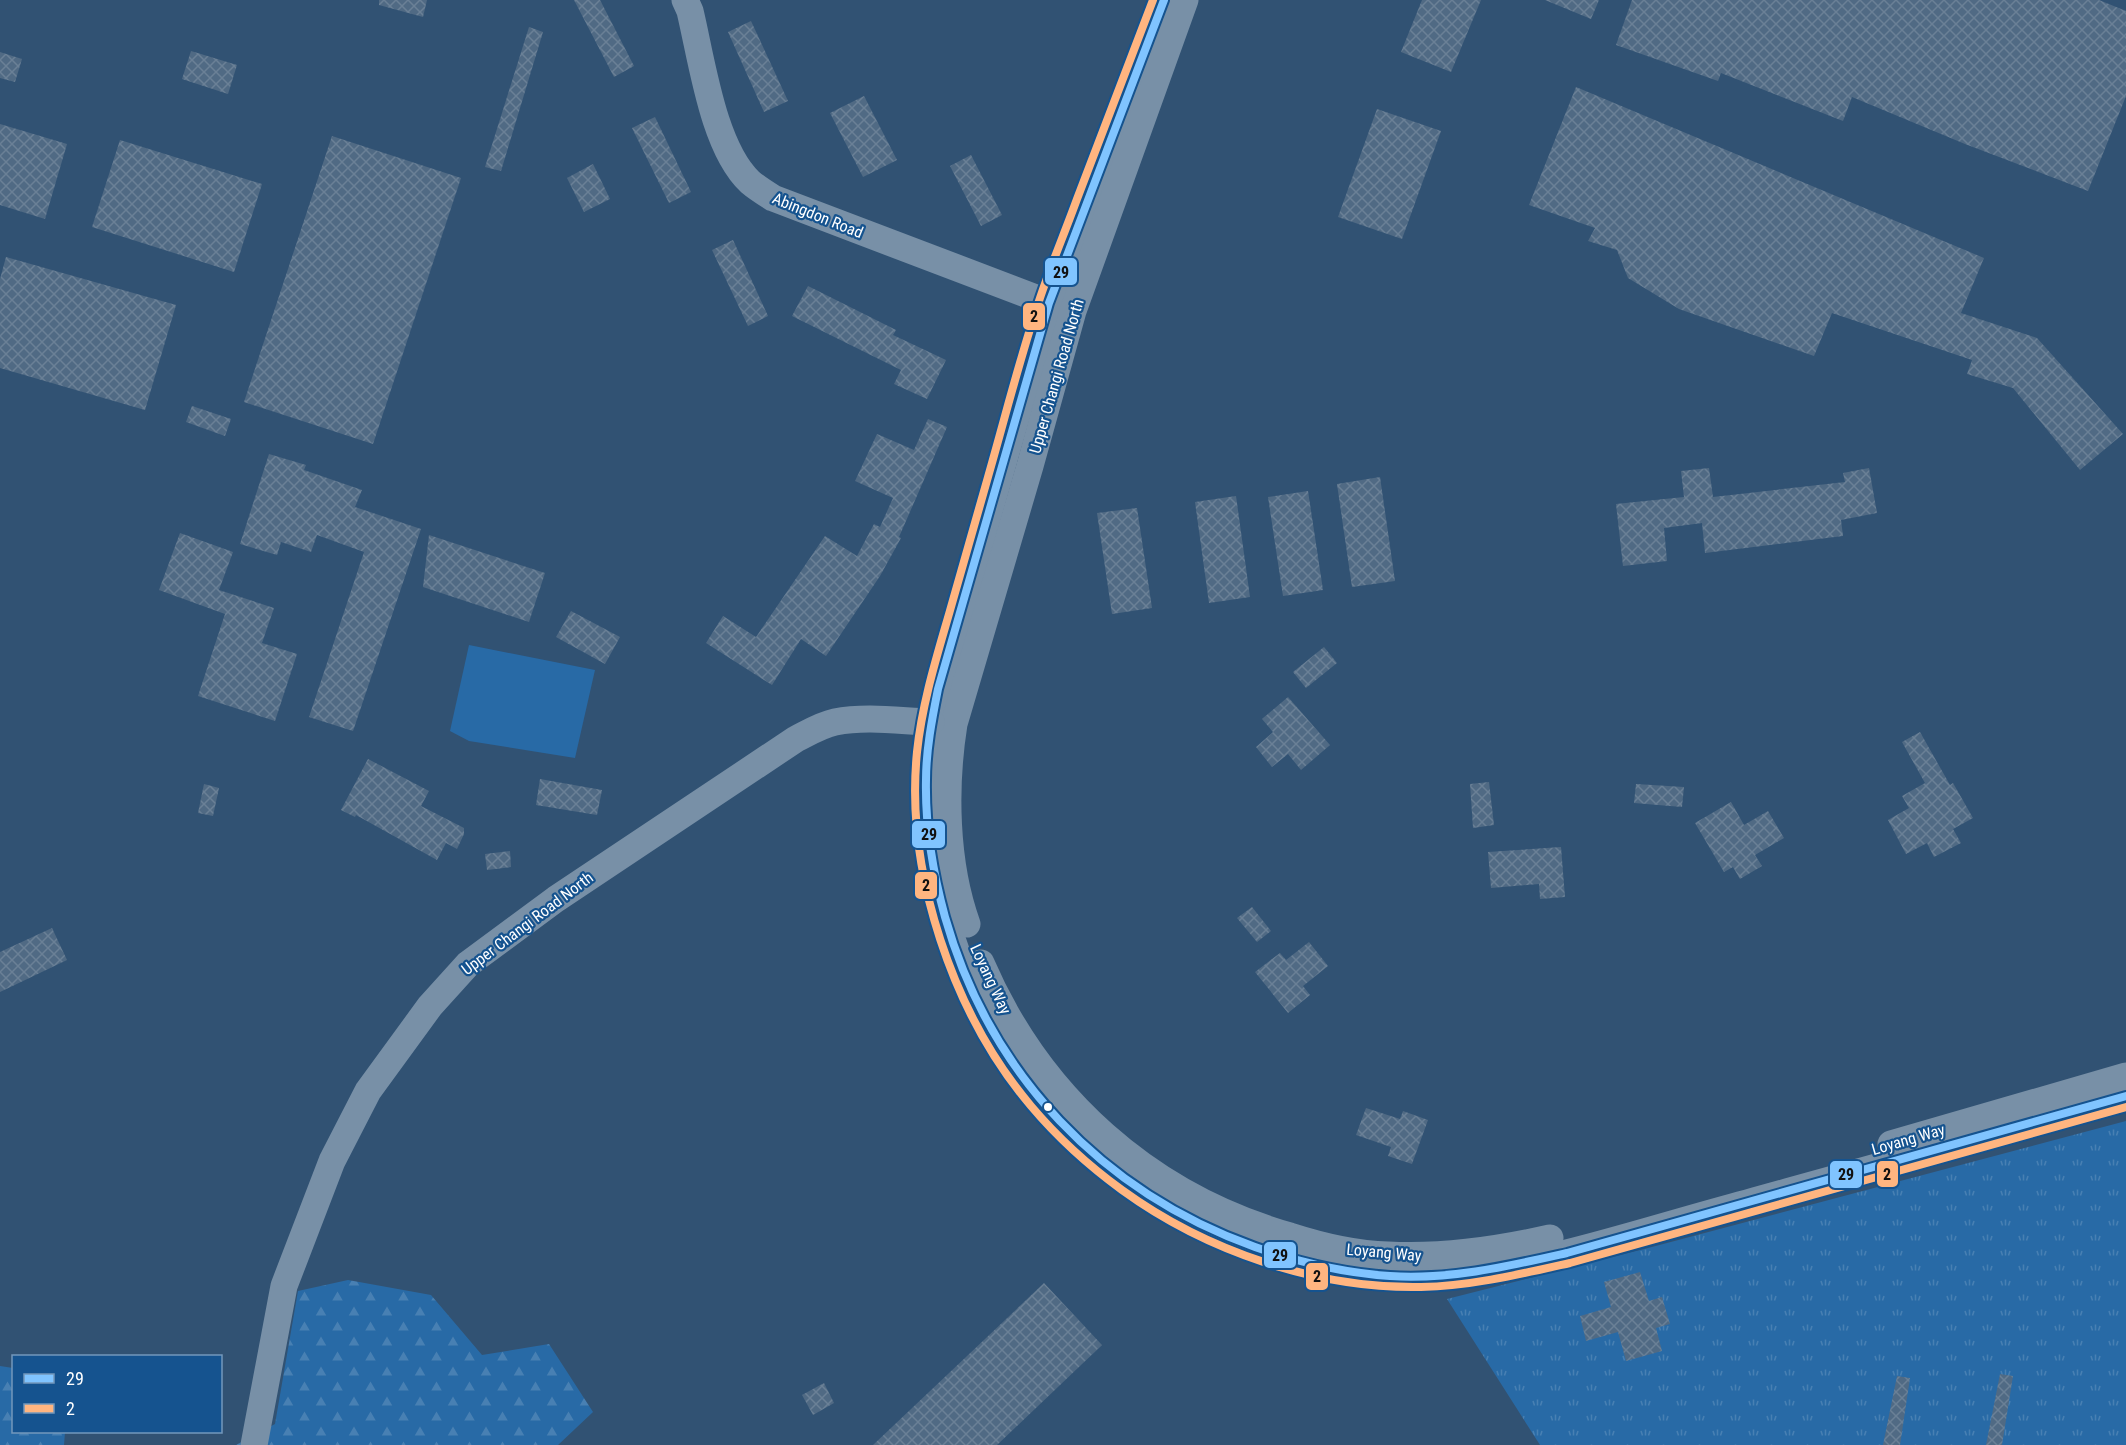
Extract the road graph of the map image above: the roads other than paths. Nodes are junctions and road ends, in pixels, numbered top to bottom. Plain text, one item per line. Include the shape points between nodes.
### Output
1 (685, 0) edge
2 (1164, 0) edge
3 (1185, 0) edge
4 (1061, 307) junction
5 (943, 723) junction
6 (927, 760) joint
7 (2126, 1076) edge
8 (2126, 1096) edge
9 (262, 1401) junction
10 (254, 1445) edge
11 (273, 1445) edge

1 - 4 street, Abingdon Road via 718,129 749,181 773,198
2 - 4 street, Upper Changi Road North
3 - 4 street, Upper Changi Road North
4 - 5 street, Upper Changi Road North via 938,690
5 - 6 street, Upper Changi Road North
5 - 7 street, Loyang Way via 949,828 963,912 994,994 1021,1039 1075,1107 1132,1159 1192,1198 1267,1230 1345,1250 1385,1255 1435,1256 1532,1242
5 - 9 street, Upper Changi Road North via 858,719 815,729 556,899 448,983 368,1091 332,1161 284,1286
6 - 8 street, Loyang Way via 927,826 946,918 982,1011 1037,1098 1092,1154 1150,1198 1221,1235 1299,1261 1356,1273 1423,1277 1457,1275 1534,1260
9 - 10 street, Upper Changi Road North
9 - 11 street

